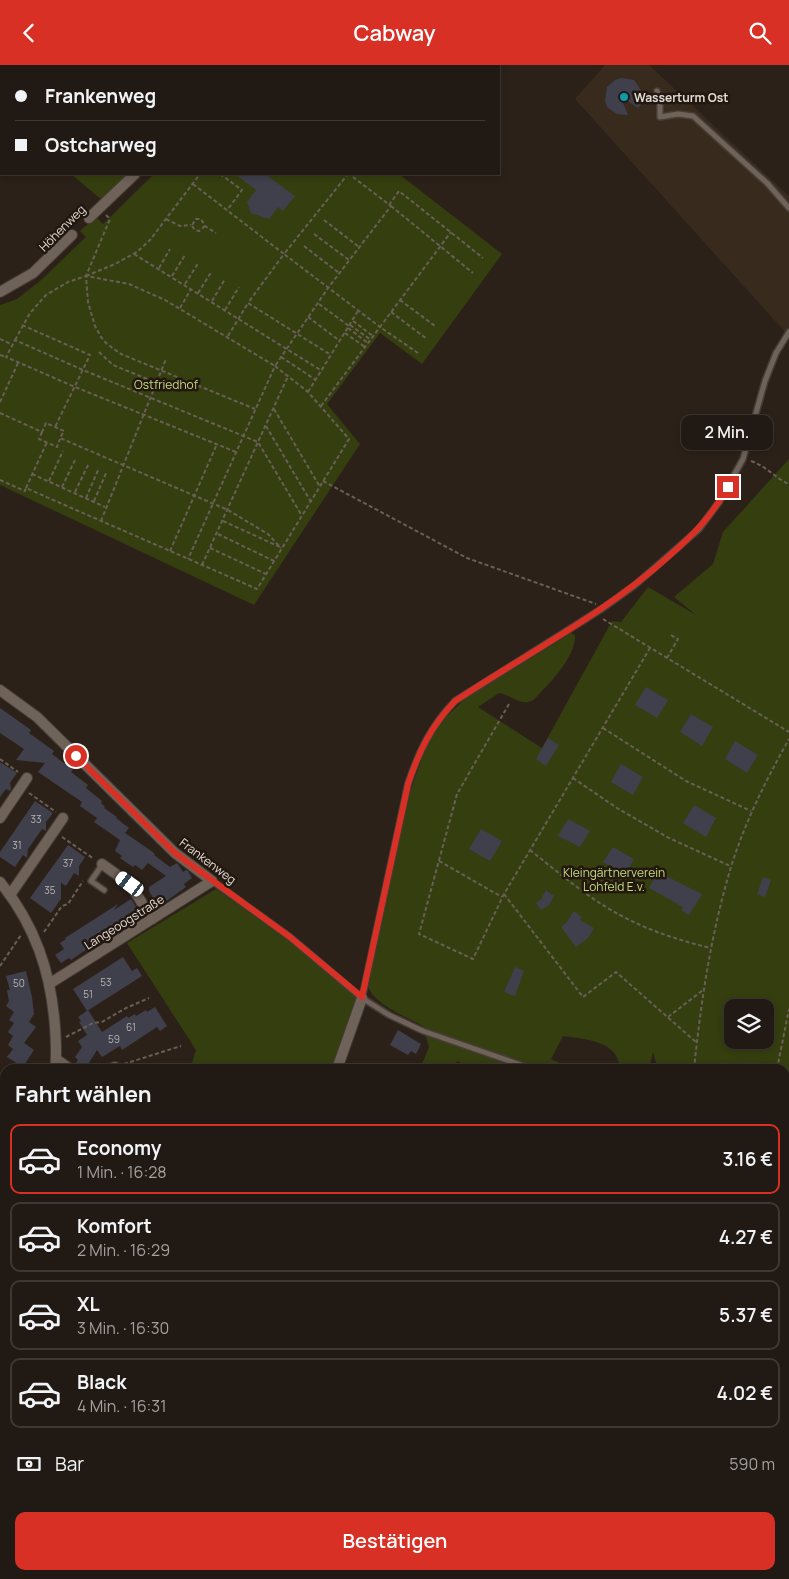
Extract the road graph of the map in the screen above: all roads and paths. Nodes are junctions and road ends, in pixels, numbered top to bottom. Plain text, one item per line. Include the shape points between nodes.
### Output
1 (657, 91) dead end
2 (134, 175) edge
3 (199, 175) edge
4 (221, 175) edge
5 (347, 175) edge
6 (349, 175) edge
7 (193, 184) junction
8 (390, 205) junction
9 (99, 208) junction
10 (789, 208) edge
11 (227, 210) junction
12 (89, 218) dead end
13 (166, 219) junction
14 (324, 220) dead end
15 (192, 225) junction
16 (205, 226) junction
17 (451, 232) junction
18 (216, 233) dead end
19 (314, 234) dead end
20 (72, 235) dead end
21 (304, 246) dead end
22 (441, 246) junction
23 (359, 247) junction
24 (170, 249) dead end
25 (134, 254) junction
26 (284, 254) junction
27 (185, 255) dead end
28 (483, 258) dead end
29 (350, 260) junction
30 (199, 262) dead end
31 (158, 268) dead end
32 (212, 271) dead end
33 (339, 273) junction
34 (473, 273) dead end
35 (86, 276) junction
36 (172, 276) dead end
37 (225, 279) dead end
38 (185, 284) dead end
39 (239, 287) dead end
40 (328, 288) junction
41 (191, 289) junction
42 (0, 292) edge
43 (198, 293) junction
44 (400, 300) junction
45 (212, 301) junction
46 (248, 303) junction
47 (318, 303) junction
48 (180, 308) junction
49 (225, 310) junction
50 (359, 311) junction
51 (391, 312) junction
52 (308, 317) junction
53 (239, 318) junction
54 (353, 320) junction
55 (22, 325) junction
56 (349, 326) junction
57 (435, 326) dead end
58 (380, 327) junction
59 (298, 333) junction
60 (345, 333) junction
61 (789, 333) edge
62 (373, 336) junction
63 (227, 337) junction
64 (0, 339) edge
65 (370, 339) junction
66 (426, 339) dead end
67 (15, 340) junction
68 (340, 341) junction
69 (368, 343) junction
70 (12, 345) junction
71 (365, 347) junction
72 (287, 348) junction
73 (98, 352) dead end
74 (418, 353) dead end
75 (0, 355) edge
76 (331, 355) junction
77 (6, 357) junction
78 (281, 357) junction
79 (166, 359) dead end
80 (18, 363) junction
81 (275, 366) junction
82 (83, 370) junction
83 (162, 371) junction
84 (322, 371) junction
85 (288, 376) junction
86 (316, 380) junction
87 (157, 383) junction
88 (75, 387) junction
89 (308, 392) junction
90 (150, 398) junction
91 (0, 402) edge
92 (320, 406) junction
93 (274, 408) junction
94 (256, 409) junction
95 (0, 413) edge
96 (143, 415) junction
97 (266, 425) junction
98 (55, 427) junction
99 (42, 432) junction
100 (243, 435) junction
101 (60, 438) junction
102 (258, 442) junction
103 (47, 443) junction
104 (217, 444) junction
105 (63, 451) dead end
106 (236, 452) junction
107 (76, 458) dead end
108 (743, 459) junction
109 (89, 463) dead end
110 (124, 465) junction
111 (99, 468) dead end
112 (107, 471) dead end
113 (32, 474) junction
114 (0, 480) edge
115 (49, 481) junction
116 (324, 481) junction
117 (789, 484) edge
118 (26, 487) junction
119 (62, 487) junction
120 (320, 487) junction
121 (74, 493) junction
122 (195, 496) junction
123 (86, 498) junction
124 (94, 501) junction
125 (311, 501) junction
126 (213, 503) junction
127 (106, 507) junction
128 (228, 510) junction
129 (302, 516) junction
130 (101, 521) junction
131 (222, 521) junction
132 (217, 533) junction
133 (281, 548) junction
134 (210, 549) junction
135 (170, 551) junction
136 (188, 559) junction
137 (274, 561) junction
138 (202, 565) junction
139 (266, 575) junction
140 (603, 608) junction
141 (594, 614) junction
142 (669, 634) dead end
143 (650, 648) junction
144 (666, 658) junction
145 (0, 689) edge
146 (509, 704) dead end
147 (603, 728) junction
148 (789, 732) edge
149 (789, 739) edge
150 (0, 759) edge
151 (26, 778) joint
152 (573, 778) junction
153 (21, 788) junction
154 (752, 811) junction
155 (0, 817) edge
156 (63, 818) joint
157 (54, 831) junction
158 (530, 850) junction
159 (439, 861) junction
160 (102, 864) junction
161 (731, 866) junction
162 (87, 875) dead end
163 (212, 881) junction
164 (0, 882) edge
165 (104, 890) dead end
166 (10, 895) junction
167 (503, 895) junction
168 (152, 919) junction
169 (28, 925) junction
170 (37, 942) junction
171 (711, 948) junction
172 (0, 966) edge
173 (49, 984) junction
174 (703, 990) junction
175 (362, 997) junction
176 (149, 998) dead end
177 (789, 1009) edge
178 (668, 1017) junction
179 (56, 1043) junction
180 (697, 1043) junction
181 (181, 1045) dead end
182 (56, 1064) edge
183 (125, 1064) edge
184 (338, 1064) edge
185 (519, 1064) edge
186 (695, 1064) edge
187 (778, 1064) edge

1 - 10 lane via 660,117 693,116 767,183
2 - 9 street, Höhenweg
3 - 7 path
4 - 11 path via 242,190
5 - 26 path
6 - 8 path
7 - 11 path
7 - 13 path
8 - 17 path via 399,191
8 - 22 path
8 - 23 path
9 - 12 street, Höhenweg
9 - 35 path via 110,219
11 - 26 path
13 - 15 path via 180,226
13 - 25 path
14 - 23 path
15 - 16 path via 197,231
15 - 16 path via 199,218
16 - 18 path
17 - 22 path
17 - 28 path
19 - 29 path
20 - 42 street, Höhenweg via 33,273
21 - 33 path
22 - 34 path
22 - 44 path
23 - 29 path
24 - 31 path
25 - 35 path
25 - 41 path
26 - 40 path
26 - 46 path
27 - 36 path
29 - 33 path
30 - 38 path
32 - 43 path
33 - 40 path
35 - 48 path via 129,284
35 - 55 path via 46,295
35 - 83 path via 88,302 101,337 121,354
37 - 45 path
39 - 49 path
40 - 47 path
40 - 50 path
41 - 43 path
41 - 48 path
43 - 45 path
44 - 51 path
44 - 57 path
45 - 49 path
46 - 53 path
46 - 59 path
47 - 52 path
47 - 56 path
48 - 63 path
49 - 53 path
50 - 54 path
50 - 58 path
51 - 58 path
51 - 66 path
52 - 59 path
52 - 68 path
53 - 63 path
53 - 72 path
54 - 56 path
54 - 62 path
55 - 67 path
55 - 82 path via 90,355
56 - 60 path
56 - 65 path
56 - 69 path
58 - 62 path
58 - 74 path
59 - 72 path
59 - 76 path
60 - 68 path
60 - 71 path
61 - 108 lane via 776,353 765,381
62 - 65 path
63 - 81 path
64 - 70 path
65 - 69 path
67 - 70 path
67 - 82 path
68 - 76 path
69 - 71 path
70 - 77 path
71 - 92 path
72 - 78 path
72 - 84 path
73 - 87 path via 113,365
75 - 77 path
76 - 84 path
77 - 80 path
78 - 81 path
78 - 86 path
79 - 83 path
80 - 88 path
80 - 91 path
81 - 85 path
81 - 94 path
82 - 88 path
82 - 90 path
83 - 87 path
83 - 94 path
84 - 86 path
85 - 89 path
85 - 93 path
86 - 89 path
87 - 90 path
88 - 96 path
88 - 98 path
89 - 92 path
90 - 96 path
90 - 100 path
92 - 116 path via 349,439
93 - 97 path
93 - 120 path
94 - 100 path
95 - 99 path
96 - 104 path
96 - 110 path
97 - 102 path
97 - 125 path
98 - 99 path via 46,423
98 - 101 path via 64,431
99 - 103 path via 39,439
100 - 102 path
100 - 106 path
101 - 103 path via 56,447
101 - 110 path
102 - 128 path
102 - 129 path
103 - 113 path
104 - 106 path
104 - 122 path
105 - 115 path
106 - 126 path
107 - 119 path
108 - 117 path via 764,466
108 - 140 lane via 720,502 699,529 643,579
109 - 121 path
110 - 122 path
110 - 127 path
111 - 123 path
112 - 124 path
113 - 115 path
113 - 118 path
114 - 118 path via 25,491
115 - 119 path
116 - 120 path
116 - 140 path via 467,558 592,601
118 - 130 path
119 - 121 path
120 - 125 path
121 - 123 path
122 - 126 path
122 - 135 path
123 - 124 path
124 - 127 path
125 - 129 path
126 - 128 path
126 - 136 path
127 - 130 path
128 - 131 path
128 - 133 path via 268,534
129 - 133 path
130 - 135 path
131 - 132 path
131 - 133 path
132 - 134 path
132 - 137 path
133 - 137 path
134 - 138 path
134 - 139 path
135 - 136 path
136 - 138 path
137 - 139 path
138 - 139 path via 257,589
140 - 141 lane
141 - 143 path
141 - 175 lane via 455,701 429,734 408,784
142 - 144 path via 678,639
143 - 144 path
143 - 147 path
144 - 148 path
145 - 163 street, Frankenweg via 37,717 175,853
146 - 159 path via 457,794
147 - 152 path
147 - 154 path via 686,781
149 - 154 path
150 - 151 path
151 - 153 street
152 - 158 path
152 - 161 path via 667,837
153 - 155 street
153 - 156 path
154 - 161 path
156 - 157 street
157 - 160 path
157 - 166 street
158 - 167 path
158 - 171 path via 619,915 680,941
159 - 167 path
159 - 167 path via 419,934 473,959
160 - 165 lane via 91,881
160 - 168 street via 130,884
161 - 171 path
162 - 170 path
163 - 168 street, Langeoogstraße
163 - 175 lane, Frankenweg via 290,937
164 - 166 street
166 - 169 street
167 - 178 path via 583,997 616,972
168 - 173 street, Langeoogstraße
169 - 170 street
169 - 172 path
170 - 173 street
171 - 174 path
173 - 179 street
174 - 178 path
174 - 180 path
175 - 184 street
175 - 185 lane, Frankenweg via 389,1015 423,1031
176 - 179 path
177 - 187 path
178 - 180 path
179 - 182 street
180 - 186 path
181 - 183 path

